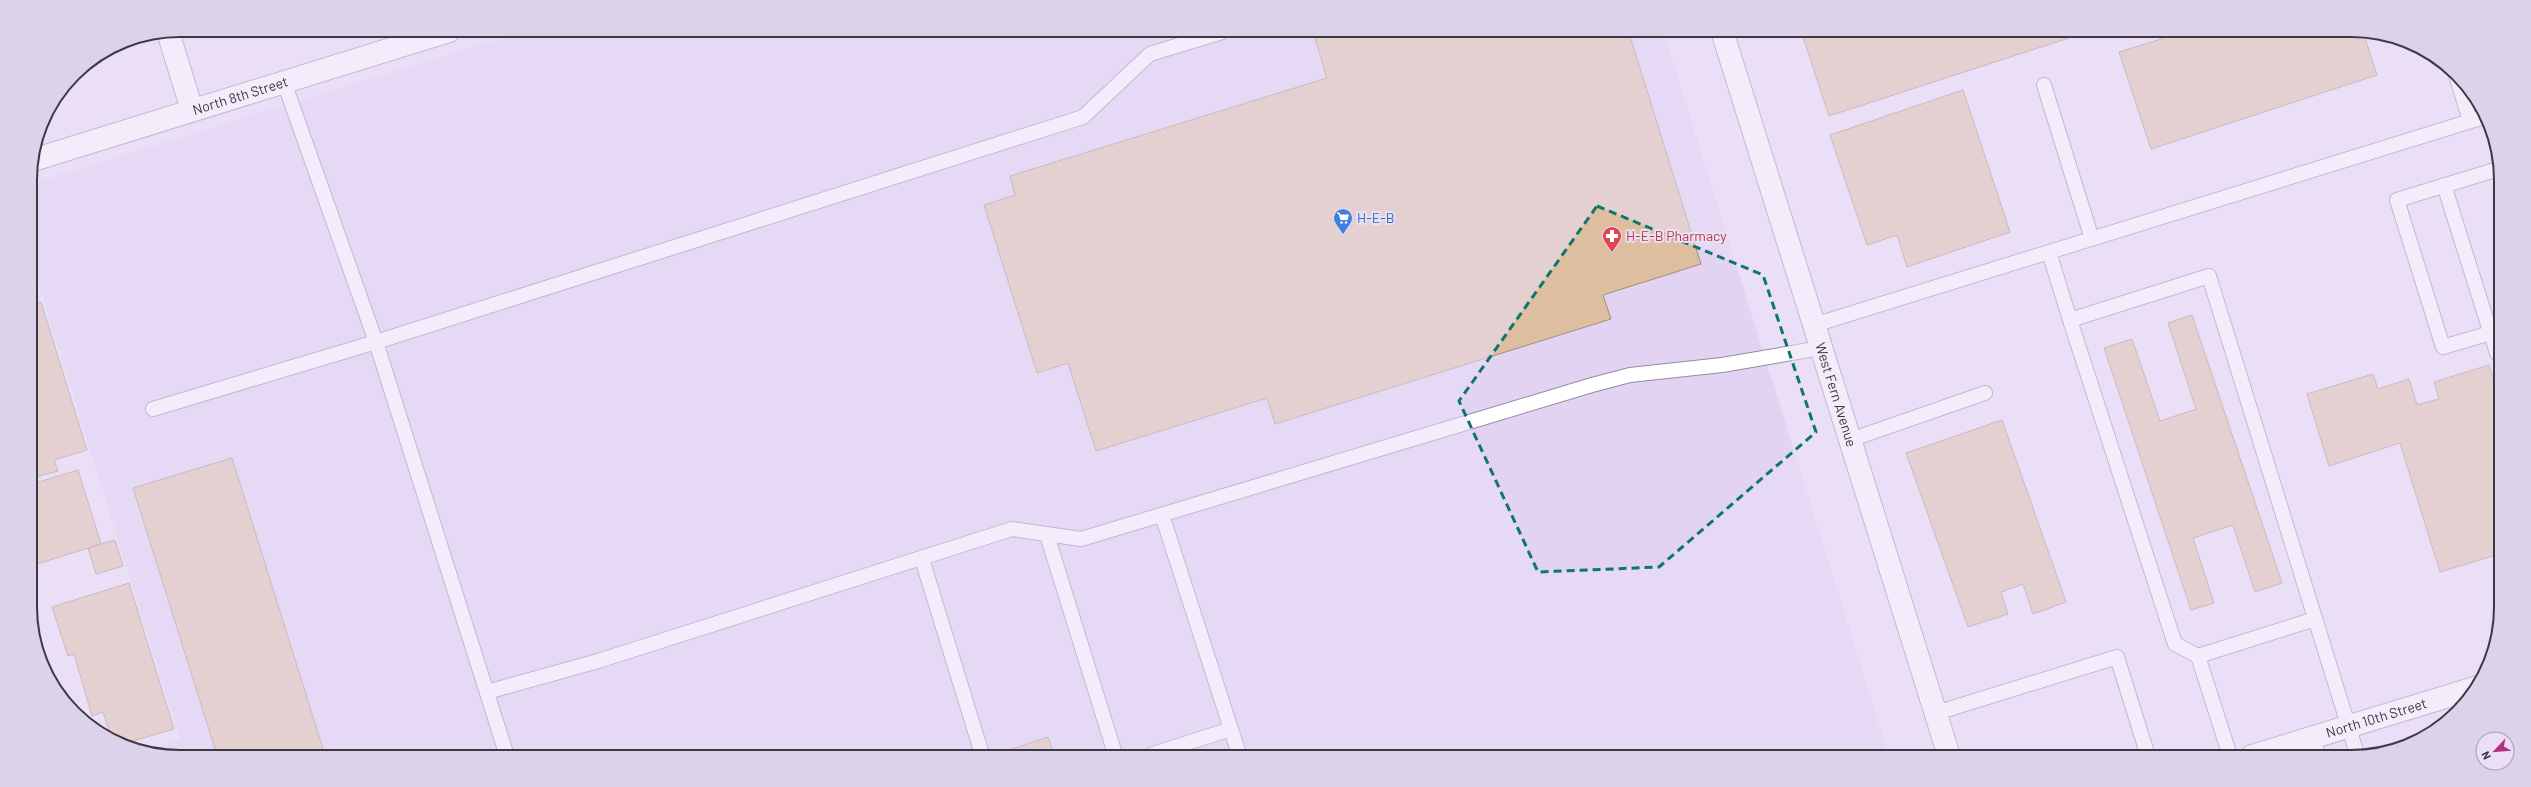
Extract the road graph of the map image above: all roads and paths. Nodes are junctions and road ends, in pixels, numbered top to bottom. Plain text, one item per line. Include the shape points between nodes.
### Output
1 (170, 37) edge
2 (430, 37) edge
3 (1206, 37) edge
4 (1724, 37) edge
5 (284, 82) junction
6 (2044, 85) dead end
7 (2460, 87) edge
8 (192, 110) junction
9 (2480, 118) edge
10 (2470, 121) junction
11 (39, 158) edge
12 (2494, 170) edge
13 (2444, 185) junction
14 (2092, 239) junction
15 (2049, 252) junction
16 (2070, 320) junction
17 (1814, 325) junction
18 (2494, 332) edge
19 (376, 342) junction
20 (1821, 348) junction
21 (1985, 393) dead end
22 (153, 410) dead end
23 (1850, 440) junction
24 (1162, 515) junction
25 (1047, 535) junction
26 (922, 559) junction
27 (2315, 619) junction
28 (2198, 656) junction
29 (2468, 690) edge
30 (487, 692) junction
31 (1936, 713) junction
32 (2348, 727) junction
33 (1231, 729) junction
34 (2315, 747) edge
35 (505, 750) edge
36 (981, 750) edge
37 (1114, 750) edge
38 (1165, 750) edge
39 (1238, 750) edge
40 (1947, 750) edge
41 (2146, 750) edge
42 (2228, 750) edge
43 (2294, 750) edge
44 (2356, 750) edge

1 - 8 street
2 - 5 street, North 8th Street
3 - 19 lane via 1150,54 1083,117
4 - 17 street, West Fern Avenue
5 - 8 street, North 8th Street
5 - 19 lane
6 - 14 lane
7 - 10 lane
8 - 11 street, North 8th Street
9 - 10 lane
10 - 14 lane
12 - 13 lane
13 - 18 lane
13 - 18 lane via 2397,200 2443,347
14 - 15 lane
15 - 16 lane
15 - 17 lane
16 - 27 lane via 2209,276
16 - 28 lane via 2175,644
17 - 20 street, West Fern Avenue
19 - 22 lane
19 - 30 lane
20 - 23 street, West Fern Avenue
20 - 24 lane via 1722,365 1630,375
21 - 23 lane
23 - 31 street, West Fern Avenue
24 - 25 lane via 1081,540
24 - 33 lane
25 - 26 lane via 1012,530
25 - 37 lane
26 - 30 lane via 598,661
26 - 36 lane
27 - 28 lane
27 - 32 lane
28 - 42 lane
29 - 32 street, North 10th Street
30 - 35 lane
31 - 40 street, West Fern Avenue
31 - 41 lane via 2117,657
32 - 34 street, North 10th Street
32 - 44 lane
33 - 38 lane
33 - 39 lane
34 - 43 street, North 10th Street

